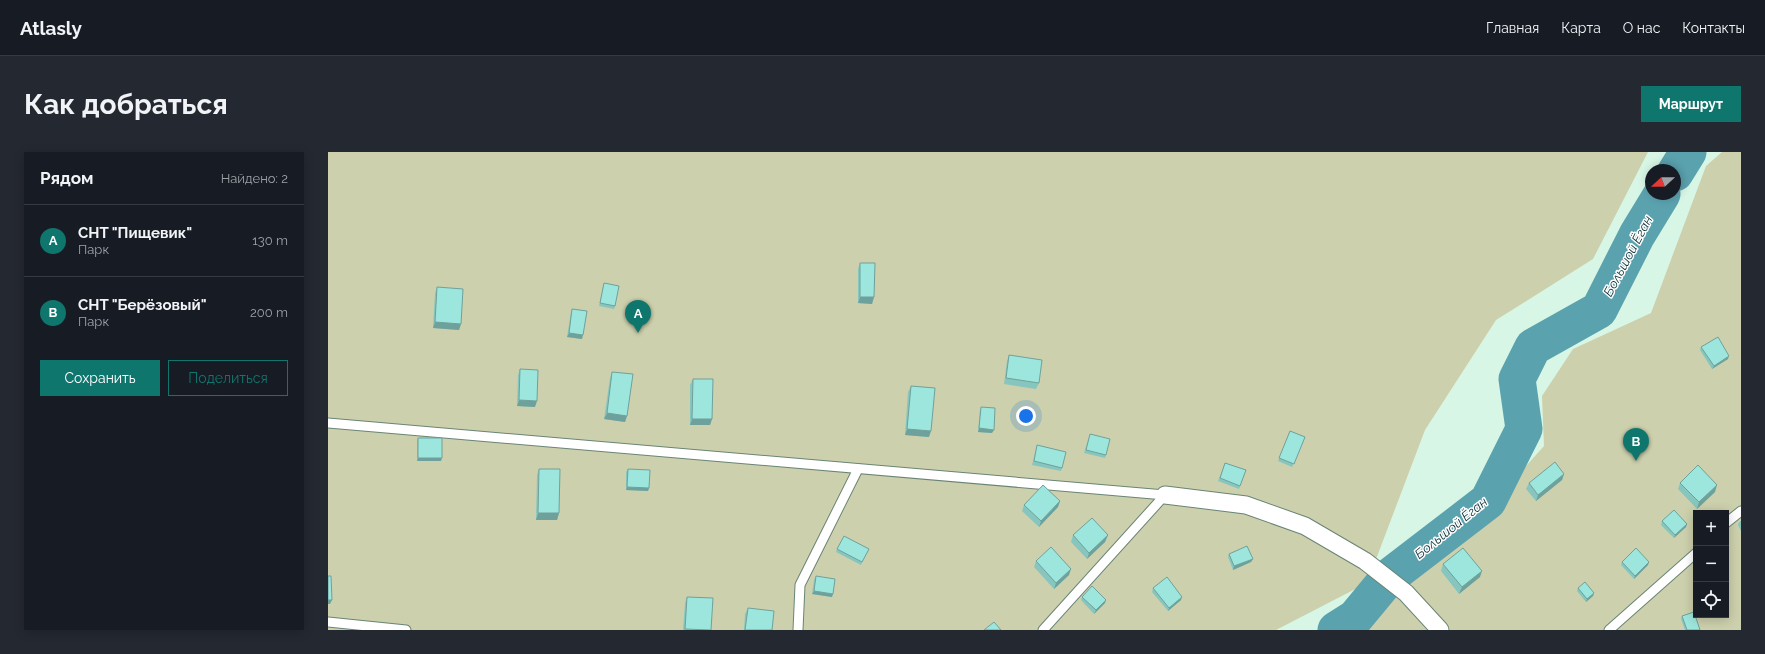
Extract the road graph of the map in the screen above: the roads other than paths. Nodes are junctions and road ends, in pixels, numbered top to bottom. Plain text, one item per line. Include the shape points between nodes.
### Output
1 (328, 423) edge
2 (858, 470) junction
3 (1165, 495) junction
4 (1741, 511) edge
5 (1729, 521) edge
6 (1693, 556) edge
7 (328, 622) edge
8 (406, 630) edge
9 (798, 630) edge
10 (1043, 630) edge
11 (1440, 630) edge
12 (1609, 630) edge

1 - 2 lane
2 - 3 lane
2 - 9 lane via 800,585
3 - 10 lane
3 - 11 street via 1246,504 1306,526 1365,561 1406,593
4 - 5 lane
6 - 12 lane
7 - 8 lane

